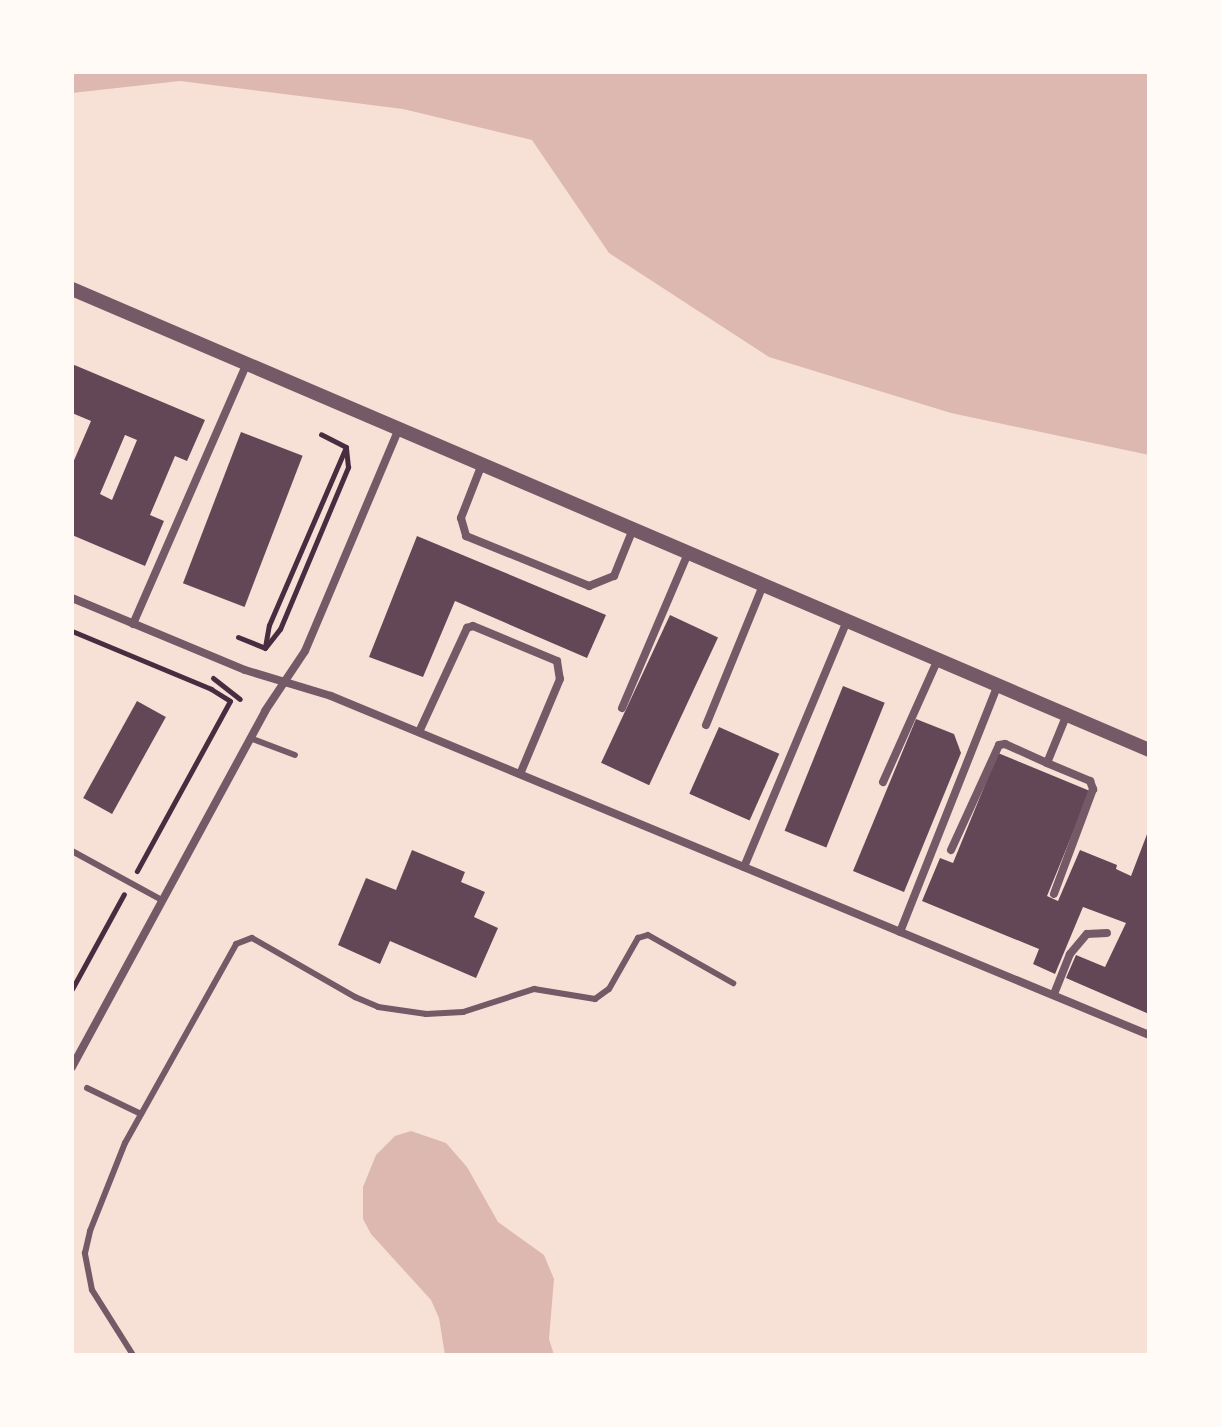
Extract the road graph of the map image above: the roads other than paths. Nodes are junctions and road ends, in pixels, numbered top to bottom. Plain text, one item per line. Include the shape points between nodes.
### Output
1 (72, 289) edge
2 (247, 363) junction
3 (399, 429) junction
4 (482, 464) junction
5 (633, 529) junction
6 (688, 553) junction
7 (763, 585) junction
8 (72, 598) edge
9 (847, 621) junction
10 (133, 624) junction
11 (938, 659) junction
12 (284, 682) junction
13 (998, 685) junction
14 (622, 708) dead end
15 (1067, 714) junction
16 (706, 725) dead end
17 (419, 732) junction
18 (250, 738) junction
19 (1149, 750) edge
20 (295, 755) dead end
21 (1047, 763) junction
22 (520, 774) junction
23 (883, 782) dead end
24 (951, 850) dead end
25 (72, 851) edge
26 (744, 867) junction
27 (1054, 894) dead end
28 (162, 900) junction
29 (900, 932) junction
30 (1107, 933) dead end
31 (733, 983) dead end
32 (1054, 994) junction
33 (1149, 1035) edge
34 (72, 1067) edge
35 (87, 1088) dead end
36 (141, 1114) junction
37 (133, 1355) edge

1 - 2 street
2 - 3 street
2 - 10 street
3 - 4 street
3 - 12 street via 305,651
4 - 5 street
4 - 5 street via 461,518 466,536 589,586 614,576
5 - 6 street
6 - 7 street
6 - 14 street
7 - 9 street
7 - 16 street
8 - 10 street
9 - 11 street
9 - 26 street
10 - 12 street
11 - 13 street
11 - 23 street
12 - 17 street
12 - 18 street
13 - 15 street
13 - 29 street
15 - 19 street
15 - 21 street
17 - 22 street
17 - 22 street via 467,628 473,626 557,661 560,679
18 - 20 lane
18 - 28 street
21 - 24 street via 999,745
21 - 27 street via 1090,781 1093,789
22 - 26 street
25 - 28 lane
26 - 29 street
28 - 34 street
29 - 32 street
30 - 32 street via 1087,934 1070,954
31 - 36 lane via 648,935 638,938 609,989 595,999 534,989 463,1012 426,1014 378,1007 355,997 252,938 229,953
32 - 33 street
35 - 36 lane
36 - 37 lane via 125,1143 85,1253 92,1290

